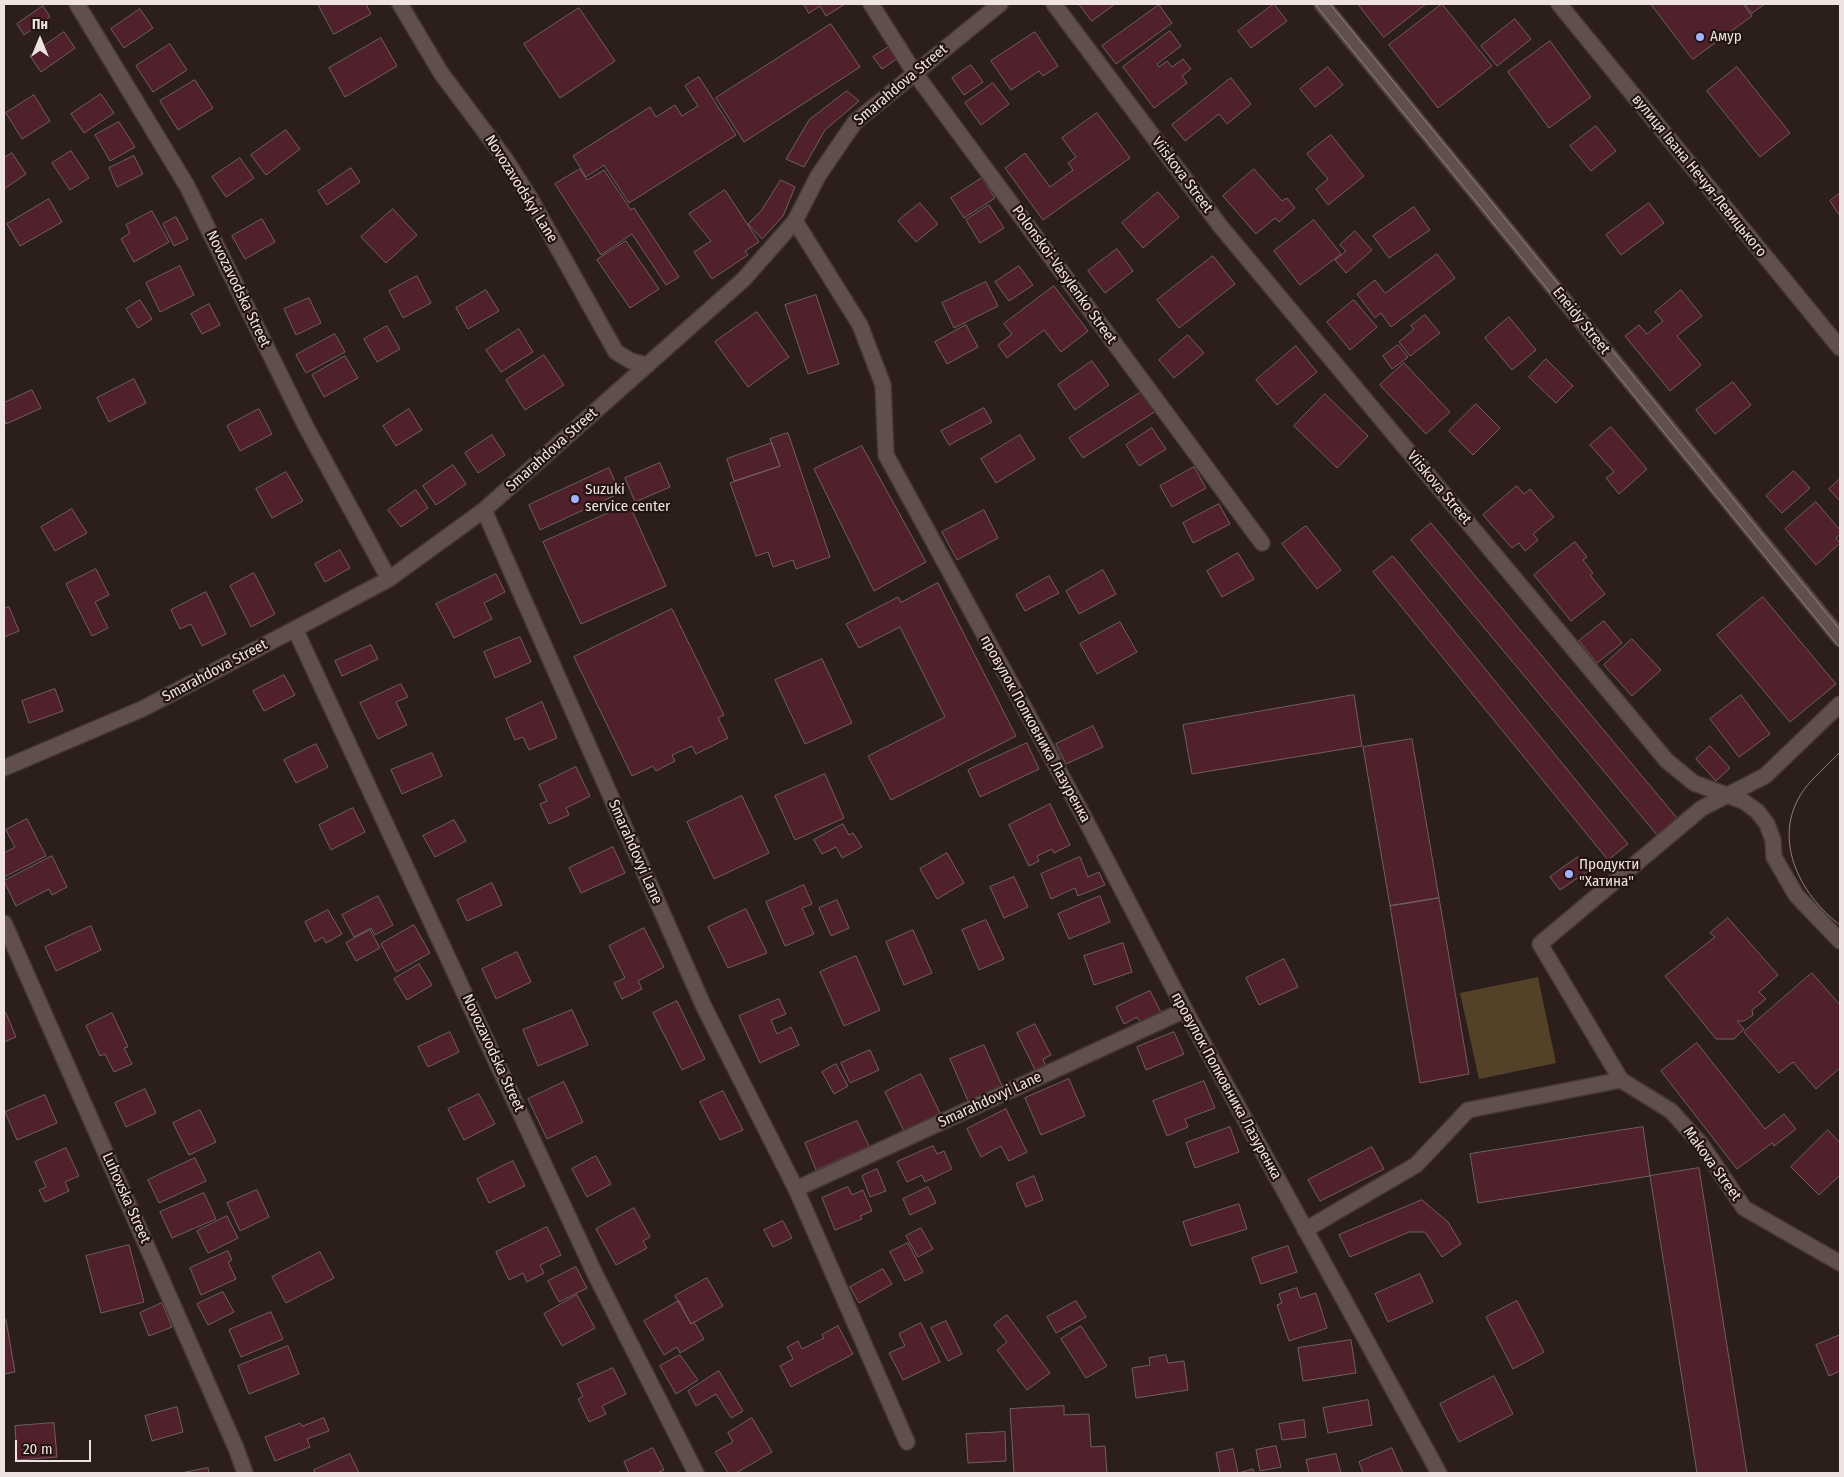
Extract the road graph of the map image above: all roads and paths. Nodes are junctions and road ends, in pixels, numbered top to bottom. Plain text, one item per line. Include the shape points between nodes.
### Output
1 (77, 4) edge
2 (400, 4) edge
3 (871, 4) edge
4 (1000, 4) edge
5 (1054, 4) edge
6 (1322, 4) edge
7 (1559, 4) edge
8 (914, 72) junction
9 (795, 221) junction
10 (1840, 348) edge
11 (646, 365) junction
12 (484, 510) junction
13 (1262, 542) dead end
14 (389, 579) junction
15 (295, 629) junction
16 (1840, 638) edge
17 (1840, 704) edge
18 (4, 768) edge
19 (1727, 795) junction
20 (4, 923) edge
21 (1840, 941) edge
22 (1184, 1010) junction
23 (1621, 1080) junction
24 (796, 1190) junction
25 (1305, 1230) junction
26 (1840, 1263) edge
27 (907, 1442) dead end
28 (245, 1473) edge
29 (696, 1473) edge
30 (1439, 1473) edge

1 - 14 street, Novozavodska Street via 187,186 305,425
2 - 11 street, Novozavodskyi Lane via 441,73 530,198 616,352
3 - 8 street, Polonskoi-Vasylenko Street
4 - 8 street, Smarahdova Street
5 - 19 street, Viiskova Street via 1221,227 1667,761 1694,783
6 - 16 street, Eneidy Street
7 - 10 street, вулиця Івана Нечуя-Левицького
8 - 9 street, Smarahdova Street via 855,122 818,176
8 - 13 street, Polonskoi-Vasylenko Street
9 - 11 street, Smarahdova Street via 744,279
9 - 22 street, провулок Полковника Лазуренка via 860,325 883,385 886,455 1084,817
11 - 12 street, Smarahdova Street
12 - 14 street, Smarahdova Street
12 - 24 street, Smarahdovyi Lane via 704,1008
14 - 15 street, Smarahdova Street
15 - 18 street, Smarahdova Street via 142,709
15 - 29 street, Novozavodska Street via 595,1274
17 - 19 street via 1765,776
19 - 21 street, Viiskova Street via 1743,801 1768,824 1774,857 1796,895
19 - 23 street, Makova Street via 1702,808 1540,944
20 - 28 street, Luhovska Street
22 - 24 street, Smarahdovyi Lane
22 - 25 street, провулок Полковника Лазуренка
23 - 25 street via 1468,1110 1416,1165
23 - 26 street, Makova Street via 1671,1111 1701,1144 1744,1208
24 - 27 street, Smarahdovyi Lane
25 - 30 street, провулок Полковника Лазуренка

